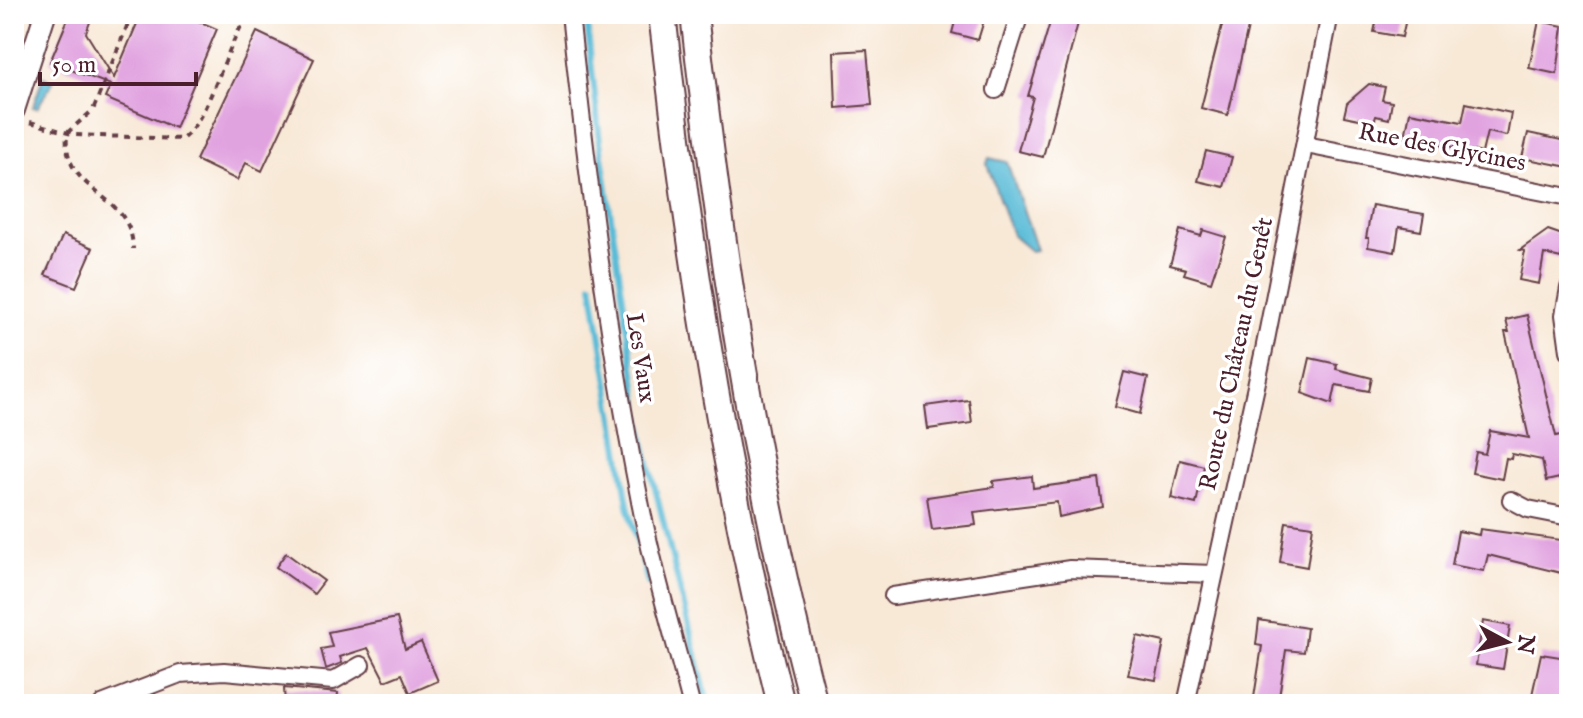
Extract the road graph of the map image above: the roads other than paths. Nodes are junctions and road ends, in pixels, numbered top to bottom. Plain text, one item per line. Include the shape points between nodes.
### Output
1 (45, 14) edge
2 (570, 14) edge
3 (662, 14) edge
4 (694, 14) edge
5 (1020, 14) edge
6 (1330, 14) edge
7 (996, 90) dead end
8 (19, 115) edge
9 (1306, 145) junction
10 (1569, 197) edge
11 (1569, 288) edge
12 (1569, 351) edge
13 (1511, 500) dead end
14 (1569, 517) edge
15 (1214, 574) junction
16 (893, 596) dead end
17 (361, 665) dead end
18 (102, 704) edge
19 (691, 704) edge
20 (781, 704) edge
21 (814, 704) edge
22 (1186, 704) edge

1 - 8 street
2 - 19 street, Les Vaux via 628,438
3 - 20 highway via 720,416
4 - 21 highway via 753,425
5 - 7 street
6 - 9 street, Route du Château du Genêt
9 - 10 street, Rue des Glycines
9 - 15 street, Route du Château du Genêt
11 - 12 street via 1564,315
13 - 14 street
15 - 16 street via 1070,569
15 - 22 street, Route du Château du Genêt
17 - 18 street via 333,681 224,671 180,674

